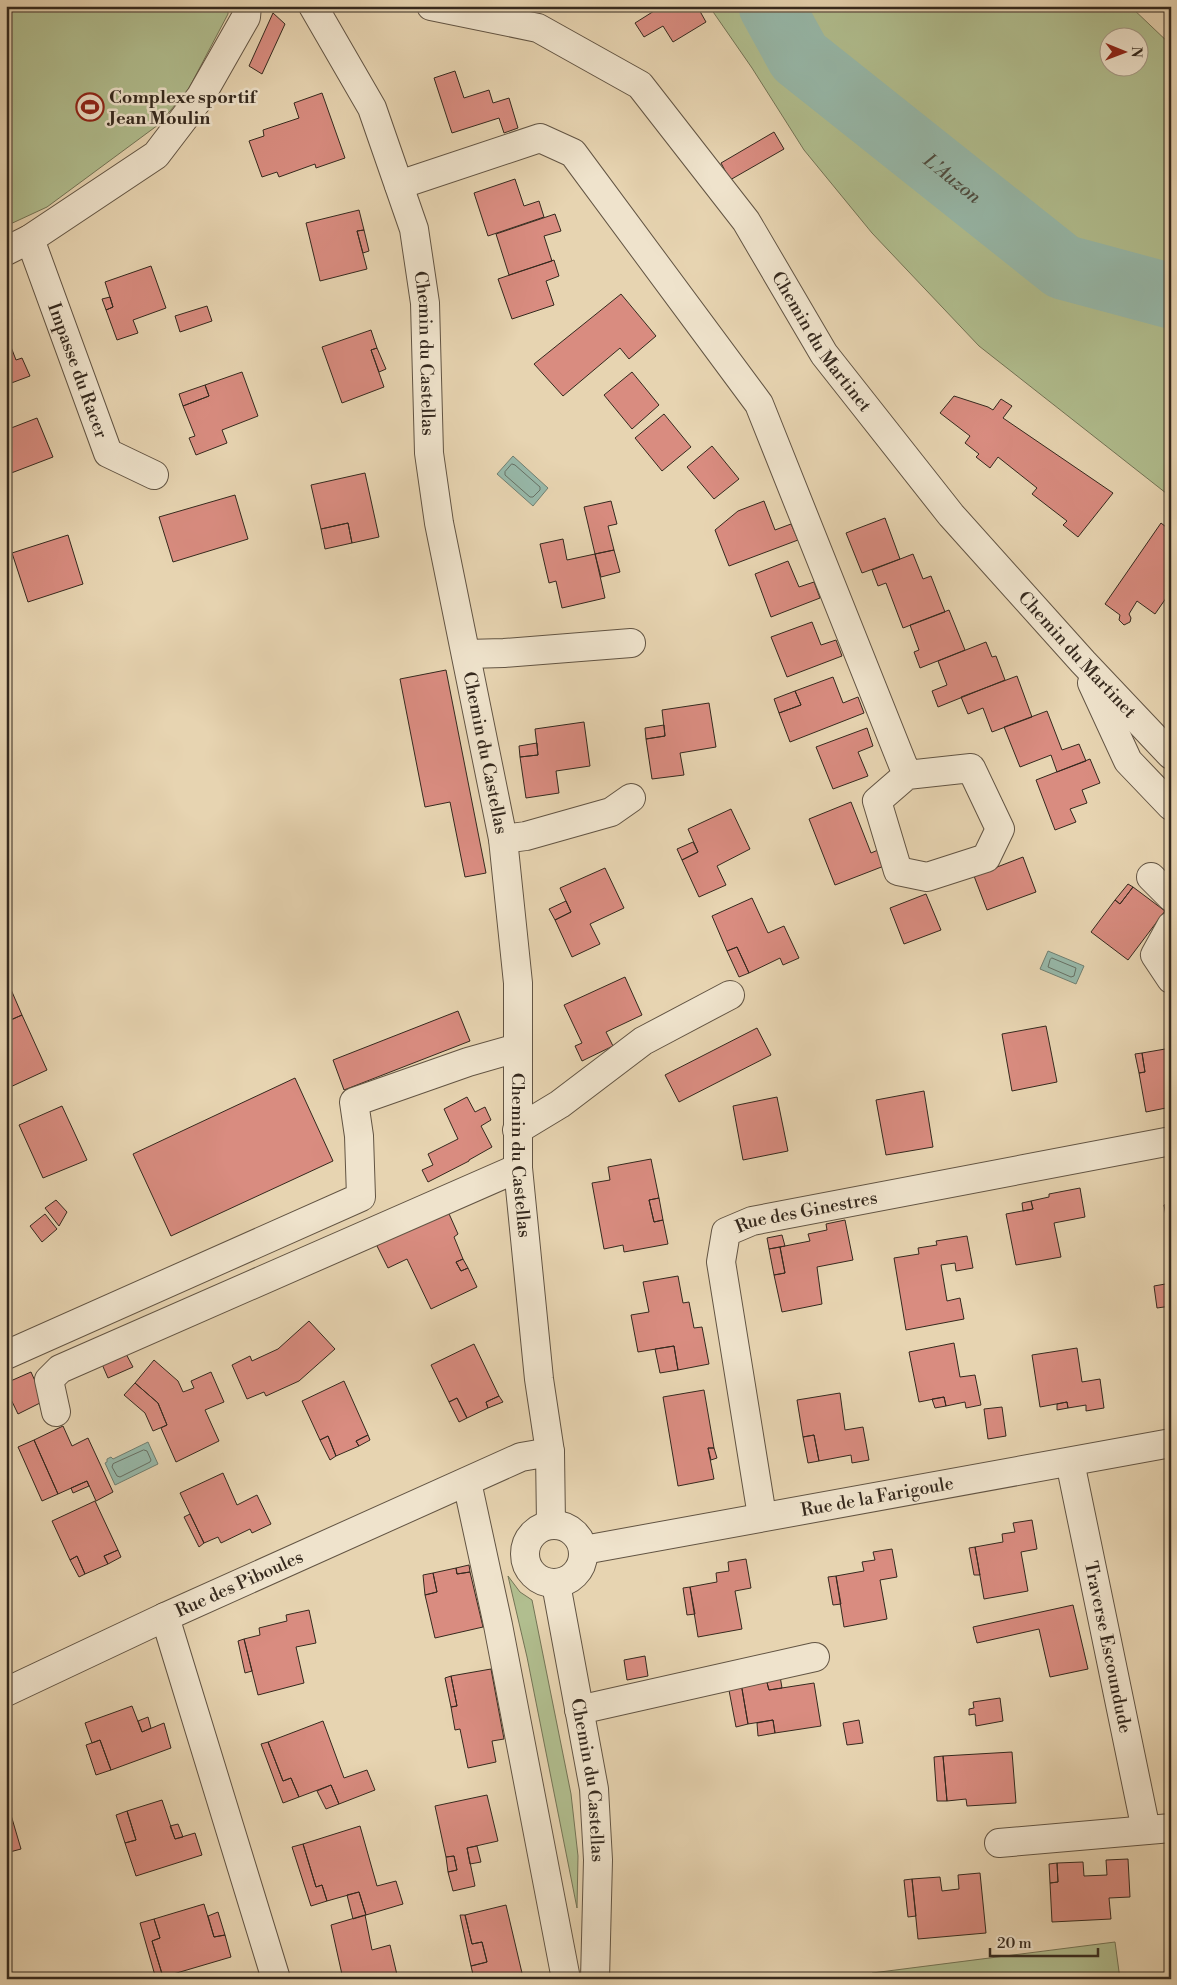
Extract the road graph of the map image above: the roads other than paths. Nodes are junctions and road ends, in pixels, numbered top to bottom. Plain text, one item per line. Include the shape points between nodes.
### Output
1 (247, 6) edge
2 (313, 6) edge
3 (431, 6) edge
4 (399, 185) junction
5 (30, 239) junction
6 (6, 251) edge
7 (154, 475) dead end
8 (631, 643) dead end
9 (466, 654) junction
10 (1083, 662) junction
11 (1171, 755) edge
12 (907, 775) junction
13 (631, 798) dead end
14 (1171, 806) edge
15 (503, 839) junction
16 (1150, 877) dead end
17 (1171, 897) edge
18 (1171, 926) edge
19 (1171, 979) edge
20 (730, 995) dead end
21 (517, 1048) junction
22 (517, 1130) junction
23 (1171, 1140) edge
24 (518, 1168) junction
25 (6, 1355) edge
26 (56, 1412) dead end
27 (1171, 1443) edge
28 (550, 1452) junction
29 (1070, 1462) junction
30 (467, 1482) junction
31 (762, 1516) junction
32 (551, 1524) junction
33 (584, 1550) junction
34 (556, 1584) junction
35 (165, 1617) junction
36 (814, 1657) dead end
37 (6, 1692) edge
38 (579, 1710) junction
39 (1158, 1829) edge
40 (999, 1844) dead end
41 (276, 1979) edge
42 (566, 1979) edge
43 (595, 1979) edge

1 - 5 street via 246,17 201,96 156,155
2 - 4 street, Chemin du Castellas via 372,108
3 - 10 street, Chemin du Martinet via 538,28 640,85 746,220 824,354 952,515
4 - 9 street, Chemin du Castellas via 414,229 425,303 429,453 439,523
4 - 12 street via 540,138 573,153 759,404
5 - 6 street
5 - 7 street, Impasse du Racer via 108,454
8 - 9 street
9 - 15 street, Chemin du Castellas
10 - 11 street, Chemin du Martinet
10 - 14 street via 1128,761
12 - 12 street via 877,801 898,871 927,877 986,858 1000,829 971,768
13 - 15 street via 611,812 526,836
15 - 21 street, Chemin du Castellas via 518,983
16 - 17 street
18 - 19 street via 1155,955
20 - 22 street via 643,1041 560,1104
21 - 22 street, Chemin du Castellas
21 - 25 street via 354,1102 361,1196
22 - 24 street, Chemin du Castellas
23 - 31 street, Rue des Ginestres via 752,1221 726,1232 721,1262
24 - 26 street via 60,1369 49,1380
24 - 28 street, Chemin du Castellas via 539,1379
27 - 29 street, Rue de la Farigoule
28 - 30 street, Rue des Piboules via 521,1457
28 - 32 street, Chemin du Castellas
29 - 31 street, Rue de la Farigoule
29 - 39 street, Traverse Escoundude
30 - 35 street, Rue des Piboules
30 - 42 street
31 - 33 street, Rue de la Farigoule
32 - 33 street via 572,1531
32 - 34 street via 531,1535 524,1557 535,1577 545,1583
33 - 34 street via 583,1562 577,1573 568,1581
34 - 38 street, Chemin du Castellas
35 - 37 street
35 - 41 street, Rue des Piboules
36 - 38 street
38 - 43 street, Chemin du Castellas via 594,1790 598,1860
39 - 40 street

